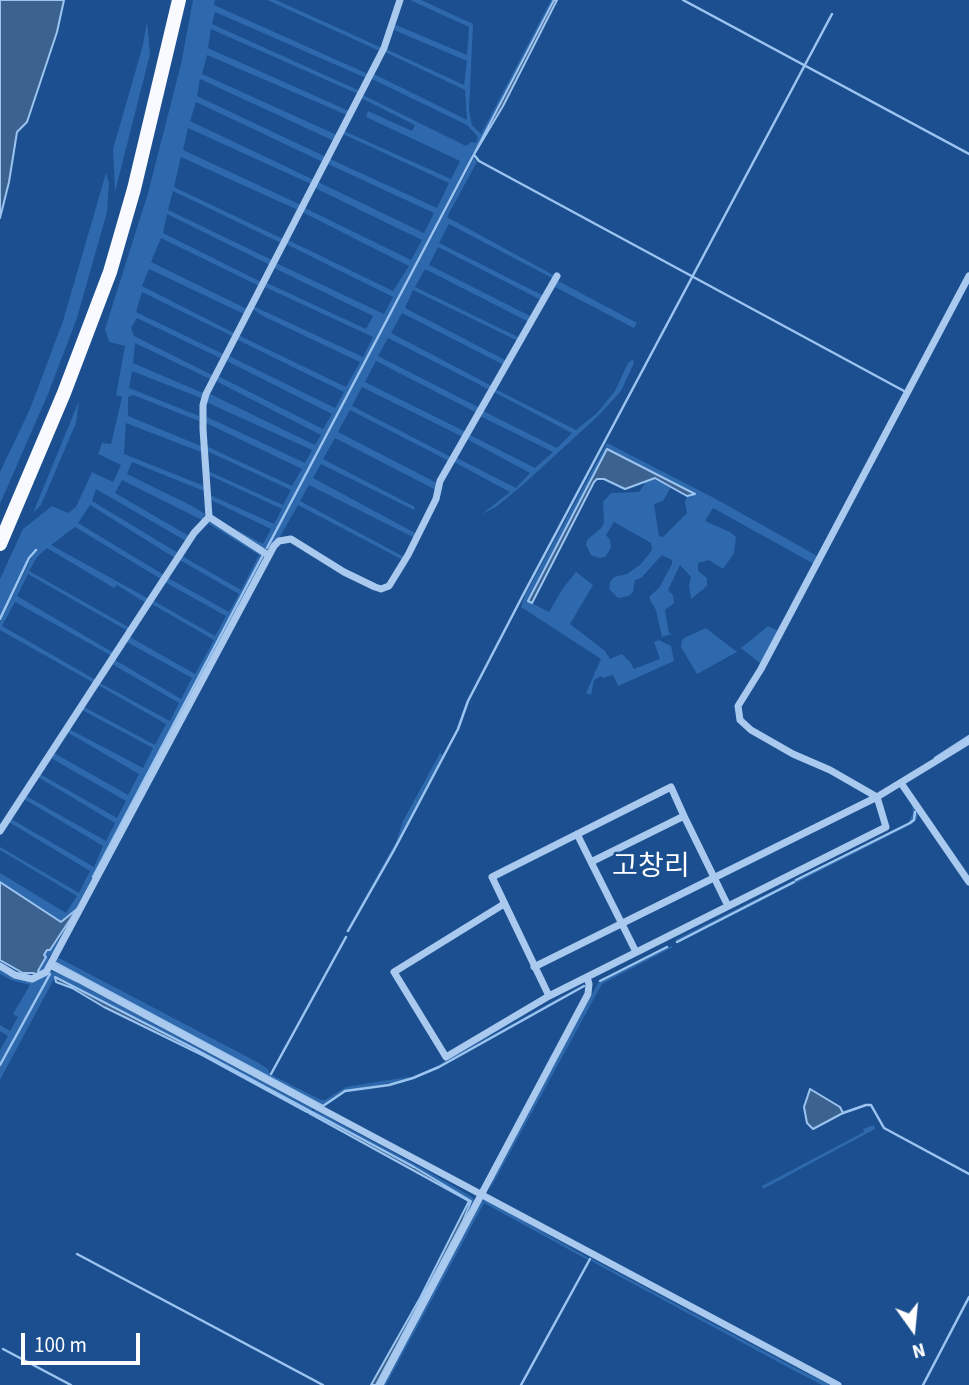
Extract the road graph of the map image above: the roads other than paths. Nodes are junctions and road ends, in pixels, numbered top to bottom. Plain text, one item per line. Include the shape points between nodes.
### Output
1 (180, 0) edge
2 (400, 0) edge
3 (557, 276) dead end
4 (969, 276) edge
5 (209, 517) junction
6 (0, 544) edge
7 (268, 555) junction
8 (969, 741) edge
9 (901, 783) junction
10 (877, 797) junction
11 (684, 816) junction
12 (0, 831) edge
13 (577, 834) junction
14 (591, 862) junction
15 (714, 877) junction
16 (969, 883) edge
17 (504, 904) junction
18 (728, 906) junction
19 (621, 922) junction
20 (636, 952) junction
21 (50, 965) junction
22 (0, 966) edge
23 (534, 967) junction
24 (587, 977) junction
25 (549, 996) junction
26 (482, 1195) junction
27 (380, 1385) edge
28 (838, 1385) edge

1 - 6 highway via 110,272
2 - 5 street via 389,38 208,388 203,429
3 - 7 street via 440,481 436,499 389,586 375,587 290,539 279,541
4 - 10 street via 761,669 737,706 740,720 751,730
5 - 7 street
5 - 12 street via 194,533
7 - 21 street
8 - 9 street
9 - 10 street
9 - 16 street
10 - 15 street
10 - 18 street via 886,827
11 - 13 street via 671,787
11 - 14 street
11 - 15 street
13 - 14 street
13 - 17 street via 492,877
14 - 19 street
15 - 18 street
15 - 19 street
17 - 23 street
17 - 25 street via 394,972 446,1057
18 - 20 street
19 - 20 street
19 - 23 street
20 - 24 street
21 - 22 street via 32,979
21 - 26 street
23 - 25 street
24 - 25 street
24 - 26 street via 588,994
26 - 27 street
26 - 28 street

